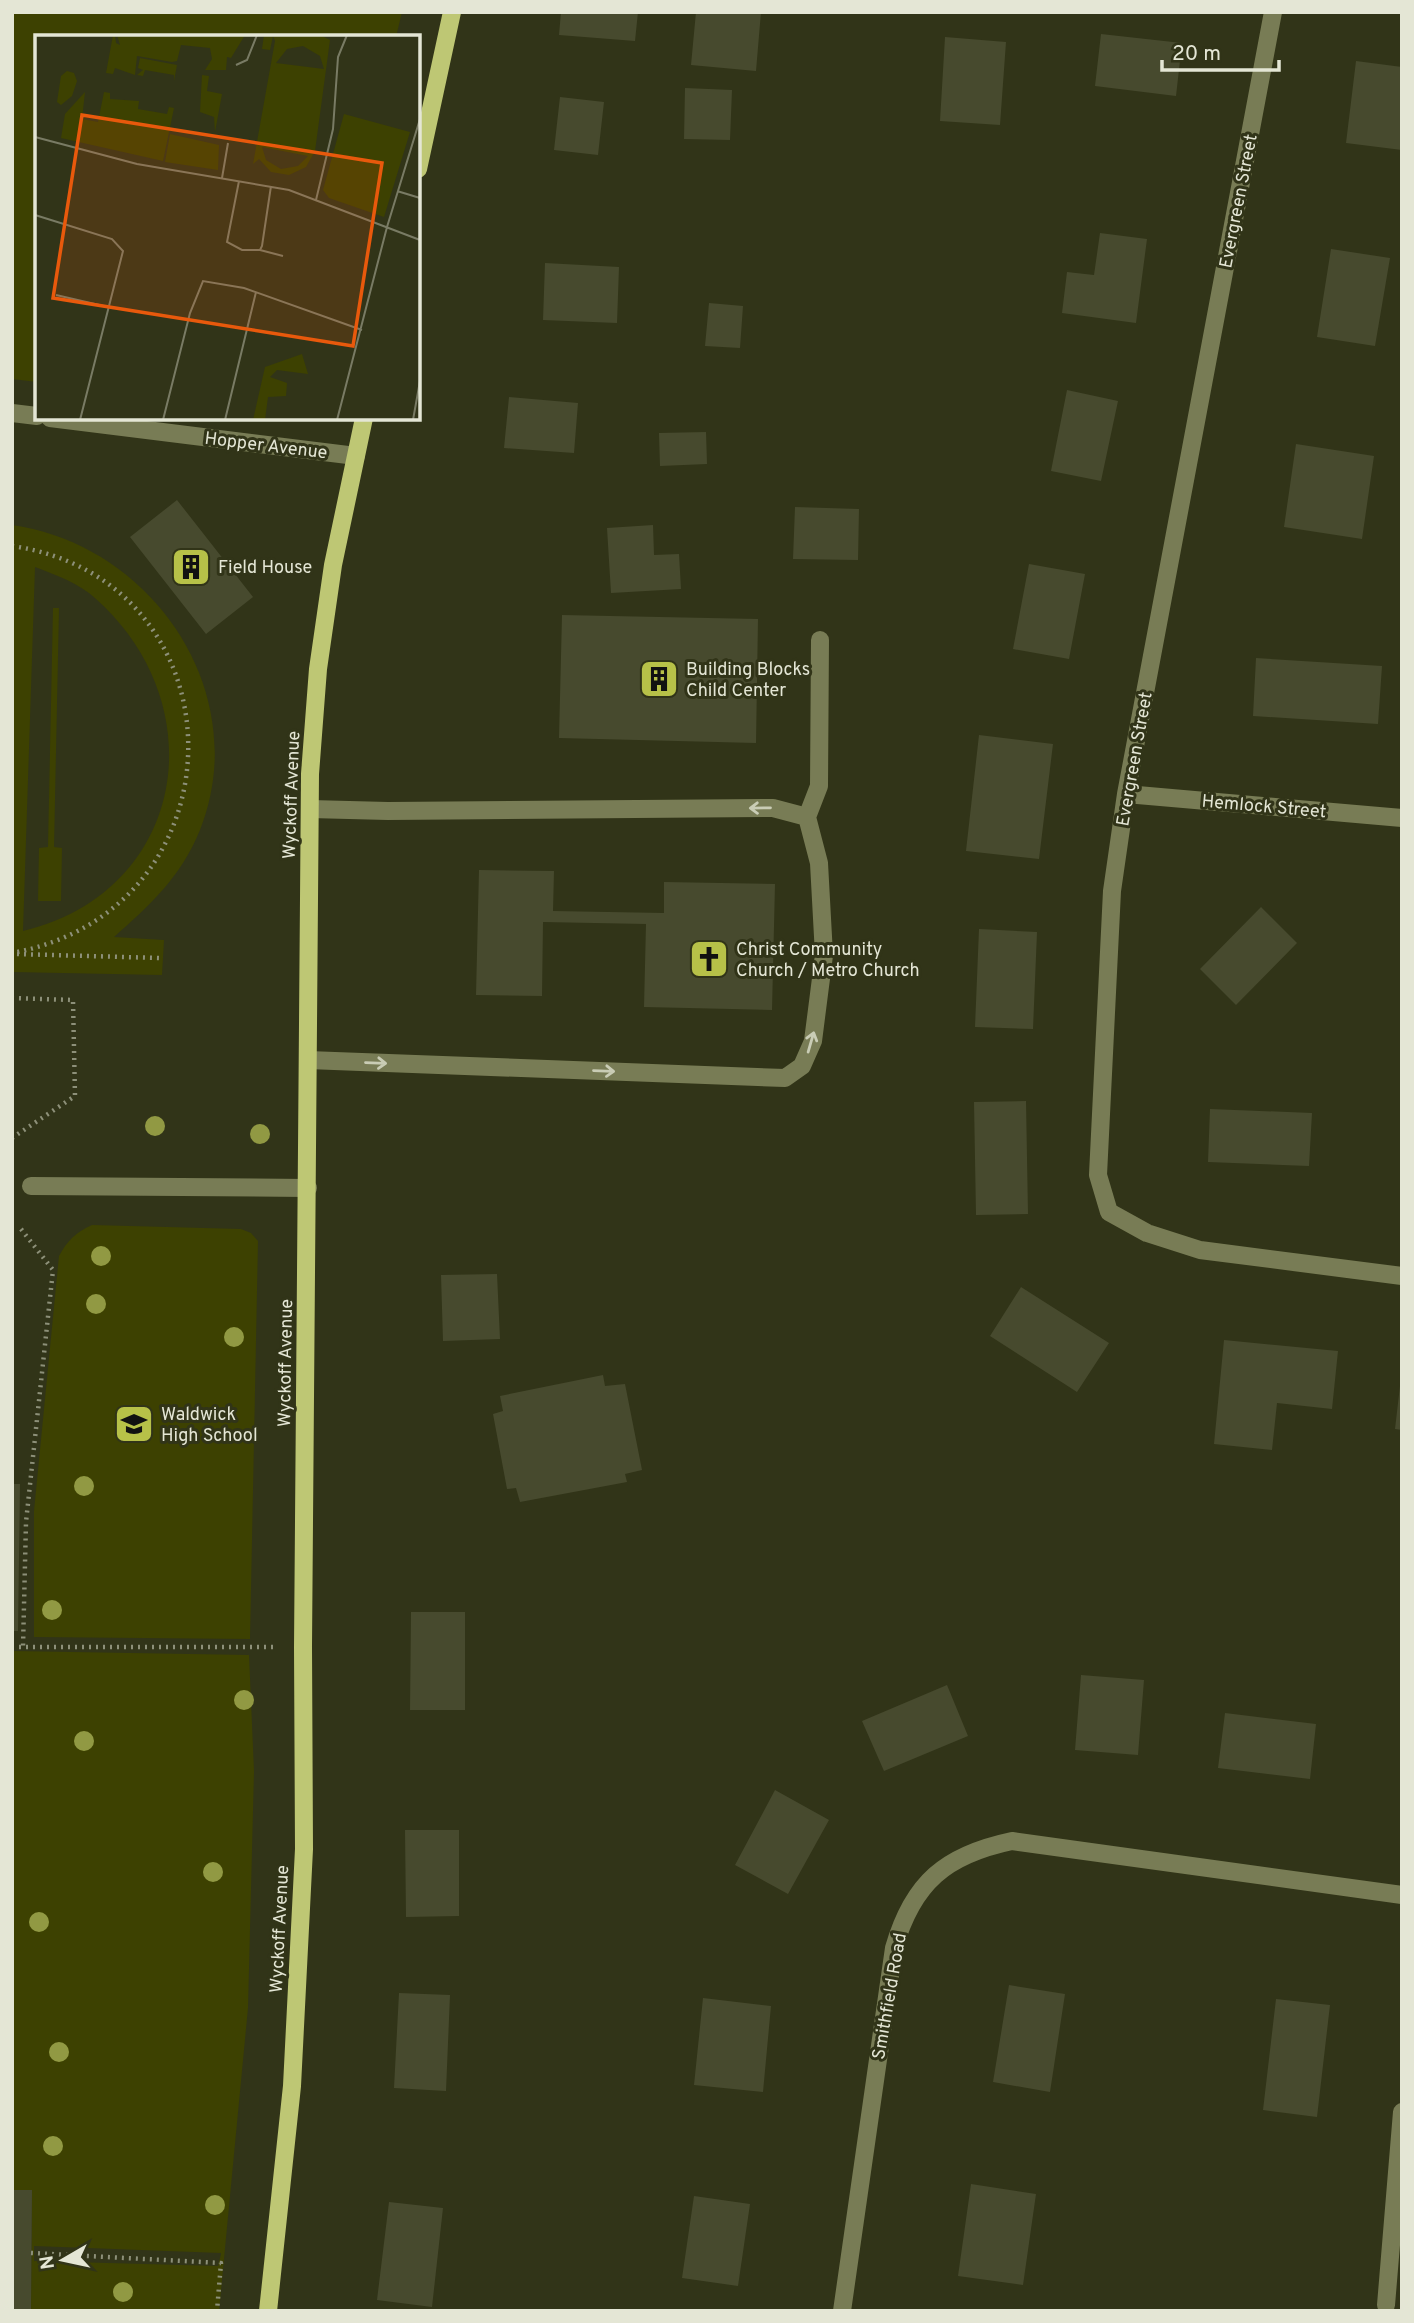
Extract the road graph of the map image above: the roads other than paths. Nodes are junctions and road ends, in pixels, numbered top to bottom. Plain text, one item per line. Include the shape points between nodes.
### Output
1 (452, 12) edge
2 (1273, 12) edge
3 (420, 160) edge
4 (12, 412) edge
5 (35, 416) edge
6 (66, 420) edge
7 (364, 420) edge
8 (356, 456) junction
9 (820, 640) dead end
10 (1126, 794) junction
11 (310, 809) junction
12 (807, 817) junction
13 (1402, 818) edge
14 (308, 1060) junction
15 (32, 1186) dead end
16 (308, 1188) junction
17 (1402, 1276) edge
18 (1402, 1895) edge
19 (1402, 2112) edge
20 (1386, 2305) dead end
21 (268, 2311) edge
22 (842, 2311) edge

1 - 3 main road
2 - 10 street, Evergreen Street
4 - 5 street
6 - 8 street, Hopper Avenue
7 - 8 main road, Wyckoff Avenue
8 - 11 main road, Wyckoff Avenue via 318,669
9 - 12 street via 819,786
10 - 13 street, Hemlock Street
10 - 17 street, Evergreen Street via 1112,891 1098,1116 1098,1175 1109,1212 1147,1233 1200,1250
12 -> 11 street via 773,808
11 - 14 main road, Wyckoff Avenue
14 -> 12 street via 785,1078 802,1066 813,1041 824,955 819,863
14 - 16 main road, Wyckoff Avenue
15 - 16 street
16 - 21 main road, Wyckoff Avenue via 304,1849 292,2085
18 - 22 street, Smithfield Road via 1012,1841 978,1848 944,1866 920,1889 902,1919 894,1948
19 - 20 street

